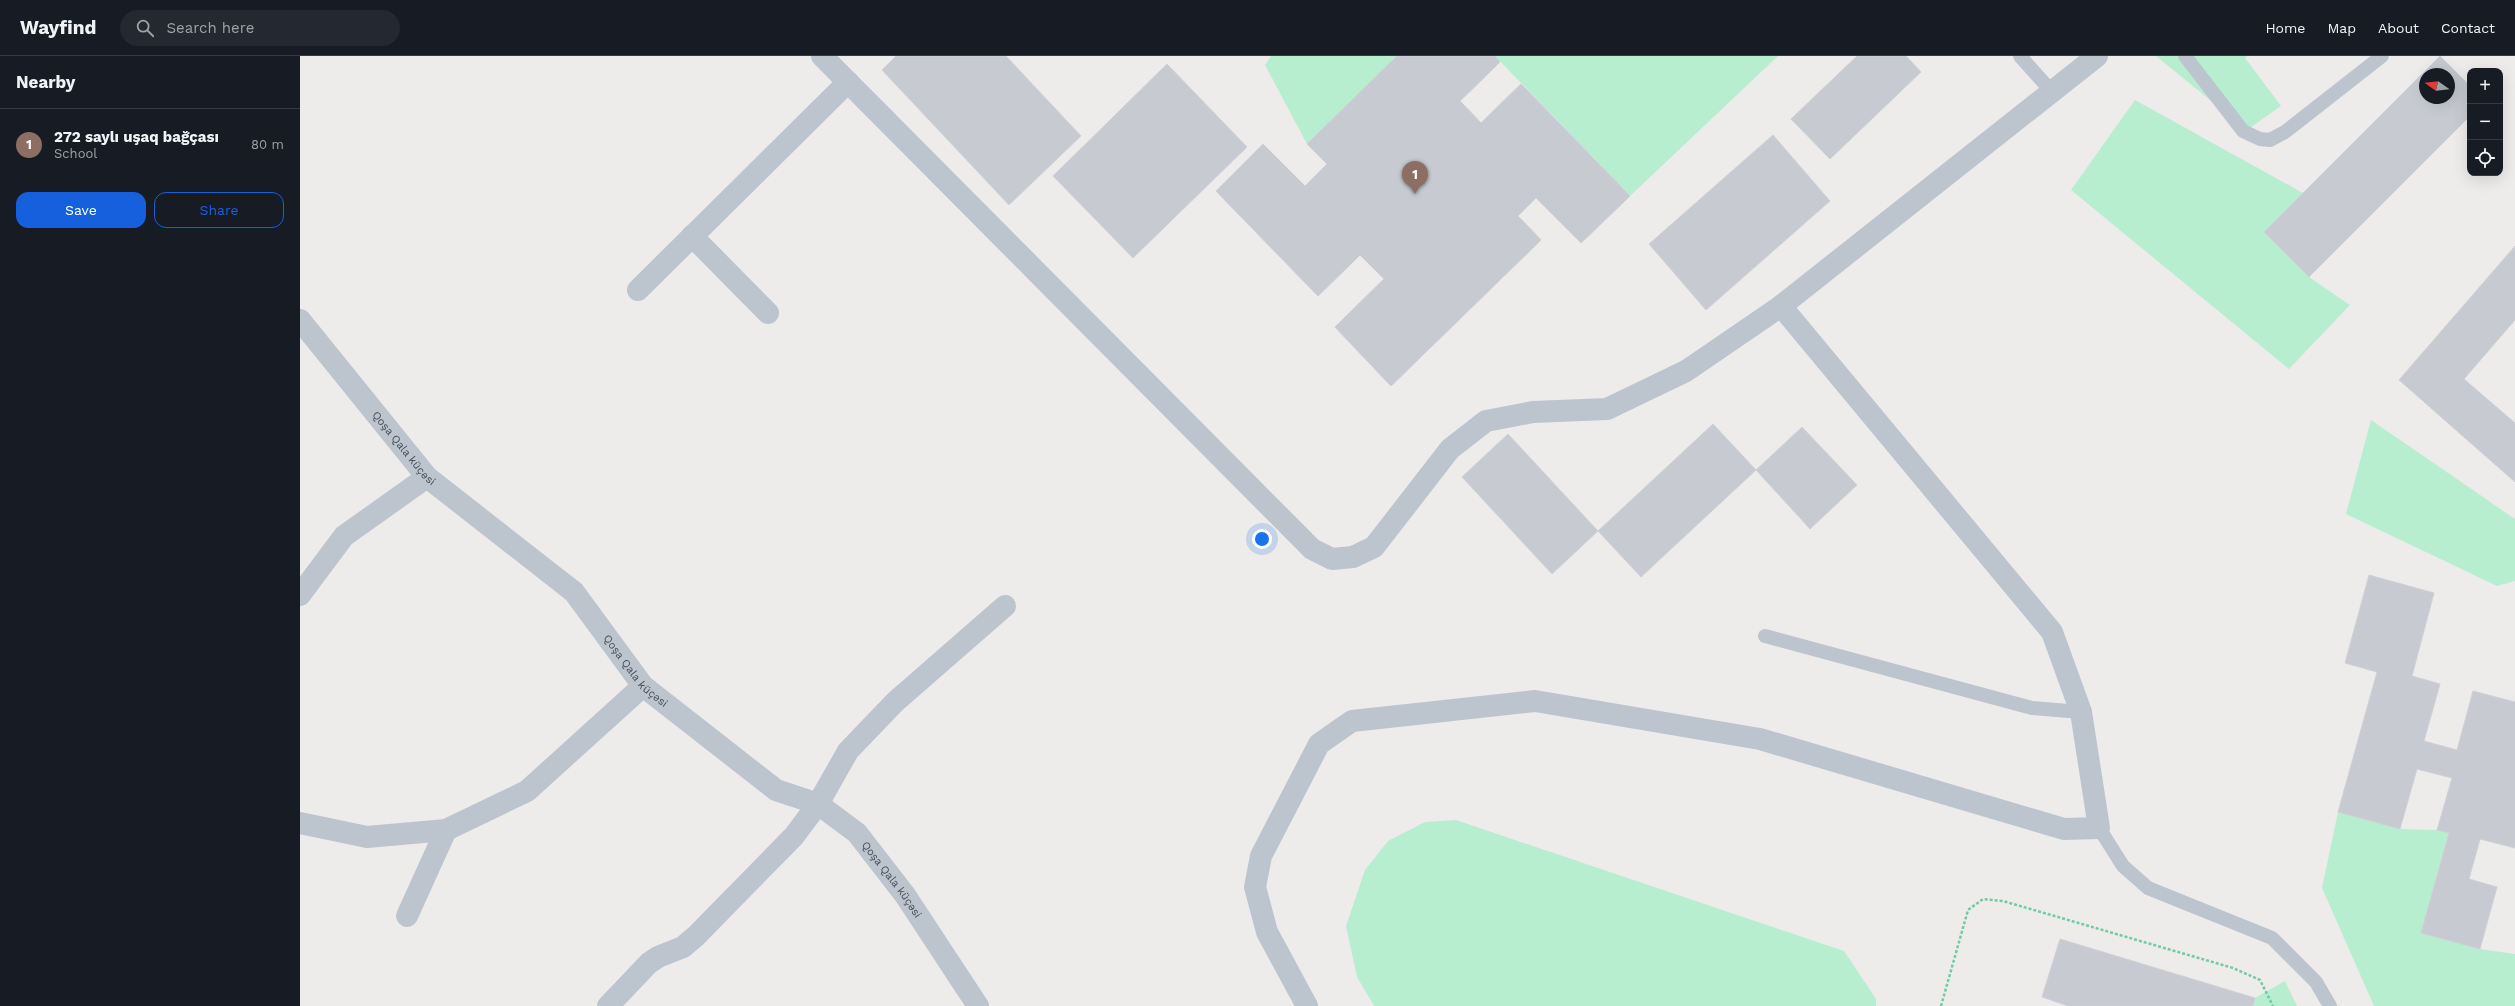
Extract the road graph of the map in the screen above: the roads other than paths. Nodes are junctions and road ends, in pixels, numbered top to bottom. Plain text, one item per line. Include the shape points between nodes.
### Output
1 (822, 56) edge
2 (2020, 56) edge
3 (2097, 56) edge
4 (2185, 56) edge
5 (2382, 56) edge
6 (848, 82) junction
7 (2052, 92) junction
8 (692, 236) junction
9 (638, 290) dead end
10 (1781, 306) junction
11 (768, 313) dead end
12 (302, 326) edge
13 (427, 477) junction
14 (300, 595) edge
15 (1006, 606) dead end
16 (1765, 636) dead end
17 (643, 686) junction
18 (2081, 712) junction
19 (818, 804) junction
20 (300, 823) edge
21 (2098, 828) junction
22 (446, 830) junction
23 (407, 916) dead end
24 (608, 1006) edge
25 (978, 1006) edge
26 (1307, 1006) edge
27 (2330, 1006) edge

1 - 6 street
2 - 7 lane
3 - 7 street
4 - 5 lane via 2243,131 2260,139 2270,140 2285,132
6 - 8 street
6 - 10 street via 1312,549 1332,559 1353,557 1374,547 1450,449 1486,421 1533,412 1607,409 1686,371
7 - 10 street
8 - 9 street
8 - 11 street
10 - 18 street via 2052,632
12 - 13 street, Qoşa Qala küçəsi
13 - 14 street via 344,536
13 - 17 street, Qoşa Qala küçəsi via 574,592
15 - 19 street via 895,702 854,745
16 - 18 lane via 2032,708
17 - 19 street, Qoşa Qala küçəsi via 776,790
17 - 22 street via 527,791
18 - 21 street
19 - 24 street via 794,836 696,936 683,947 649,963
19 - 25 street, Qoşa Qala küçəsi via 857,833 905,895
20 - 22 street via 367,836
21 - 26 street via 2064,829 1760,739 1535,701 1352,721 1318,744 1261,856 1255,887 1267,932
21 - 27 lane via 2123,866 2148,888 2272,938 2316,982
22 - 23 street

